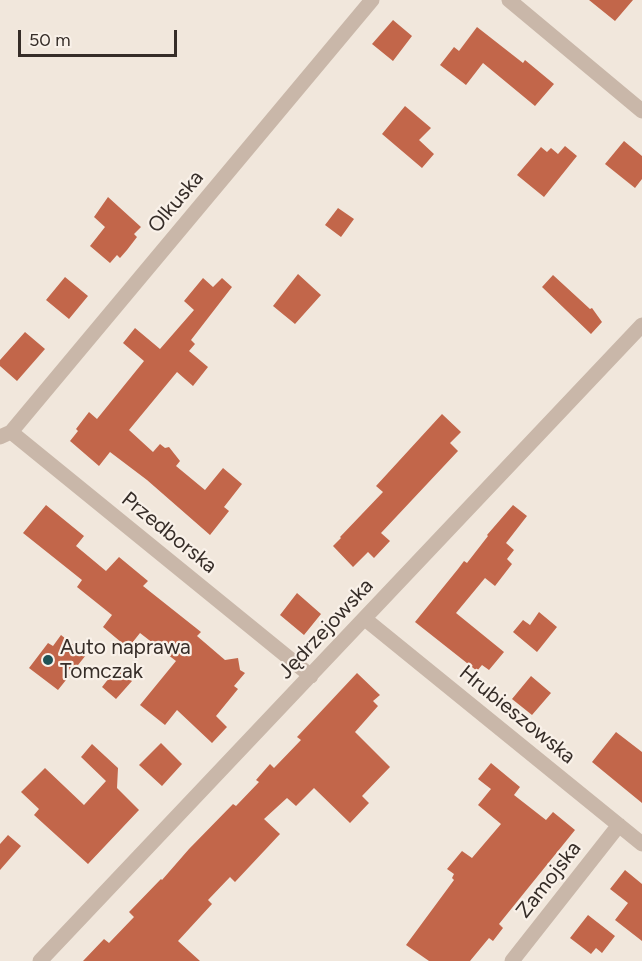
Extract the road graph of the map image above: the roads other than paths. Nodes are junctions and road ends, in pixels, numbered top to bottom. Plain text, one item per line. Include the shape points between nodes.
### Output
1 (372, 0) edge
2 (509, 0) edge
3 (642, 111) edge
4 (642, 325) edge
5 (6, 434) edge
6 (365, 619) junction
7 (311, 676) junction
8 (619, 825) junction
9 (642, 844) edge
10 (40, 961) edge
11 (512, 961) edge

1 - 5 street, Olkuska
2 - 3 street
4 - 6 street, Jędrzejowska
5 - 7 street, Przedborska
6 - 7 street, Jędrzejowska
6 - 8 street, Hrubieszowska
7 - 10 street, Jędrzejowska
8 - 9 street, Hrubieszowska
8 - 11 street, Zamojska

